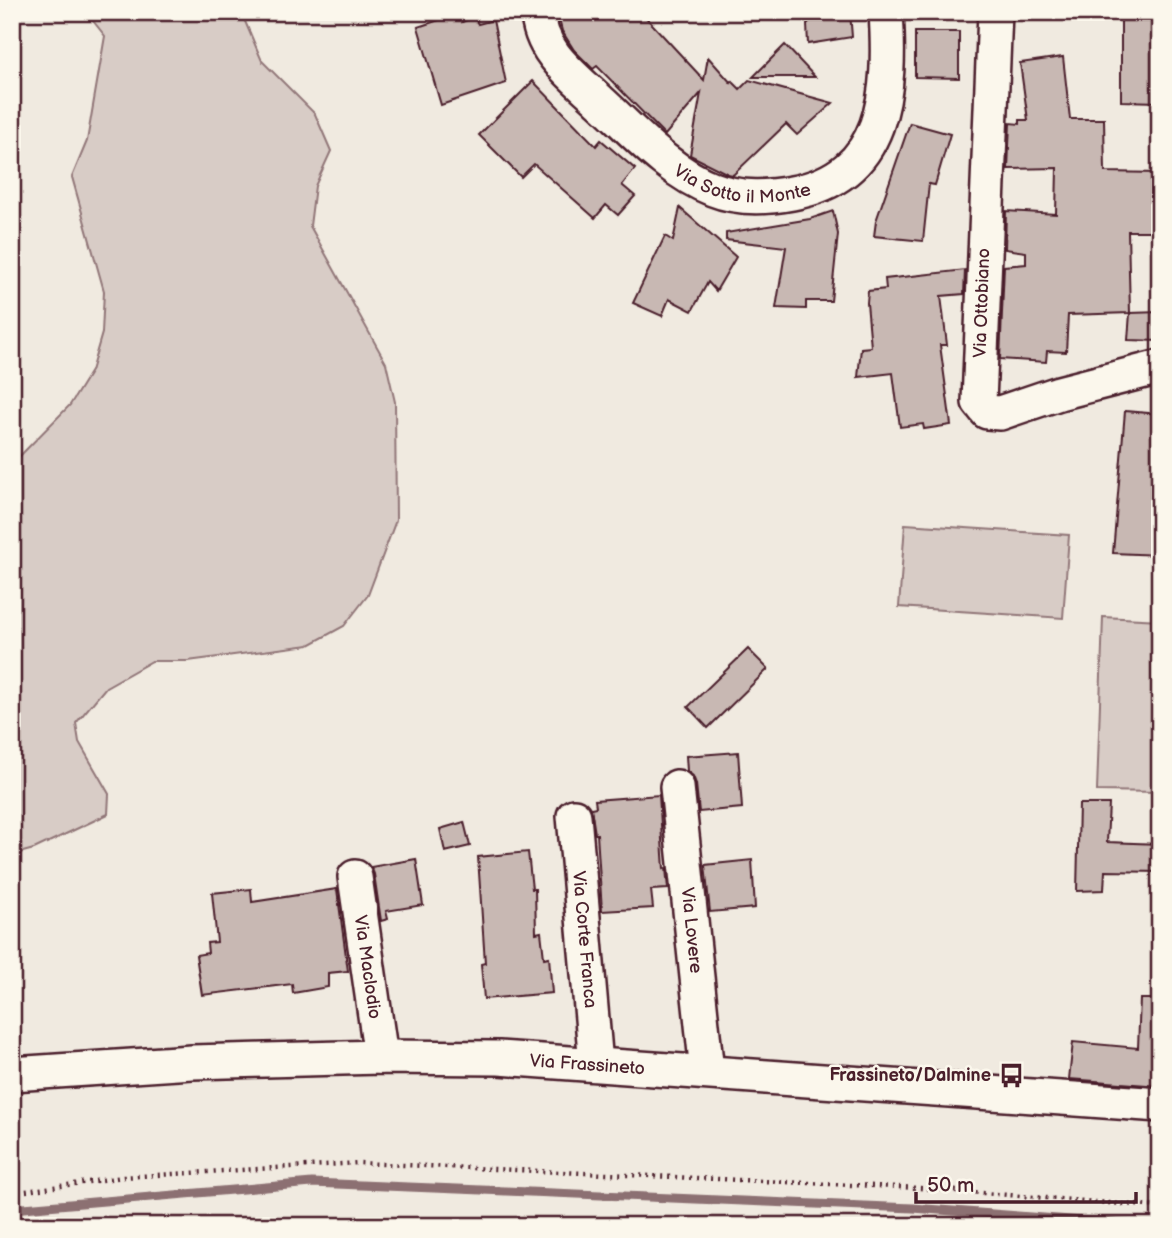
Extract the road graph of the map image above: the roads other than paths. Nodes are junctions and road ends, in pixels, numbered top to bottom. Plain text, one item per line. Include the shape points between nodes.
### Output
1 (538, 12) edge
2 (887, 12) edge
3 (995, 12) edge
4 (1160, 367) edge
5 (677, 787) dead end
6 (575, 816) dead end
7 (355, 877) dead end
8 (381, 1056) junction
9 (596, 1064) junction
10 (707, 1072) junction
11 (12, 1074) edge
12 (1160, 1105) edge

1 - 2 street, Via Sotto il Monte via 542,37 559,62 652,148 700,183 750,197 823,185 862,154 878,124 885,97
3 - 4 street, Via Ottobiano via 979,402 986,412 1000,413
5 - 10 street, Via Lovere
6 - 9 street, Via Corte Franca
7 - 8 street, Via Maclodio
8 - 9 street, Via Frassineto
8 - 11 street, Via Frassineto
9 - 10 street, Via Frassineto
10 - 12 street, Via Frassineto

